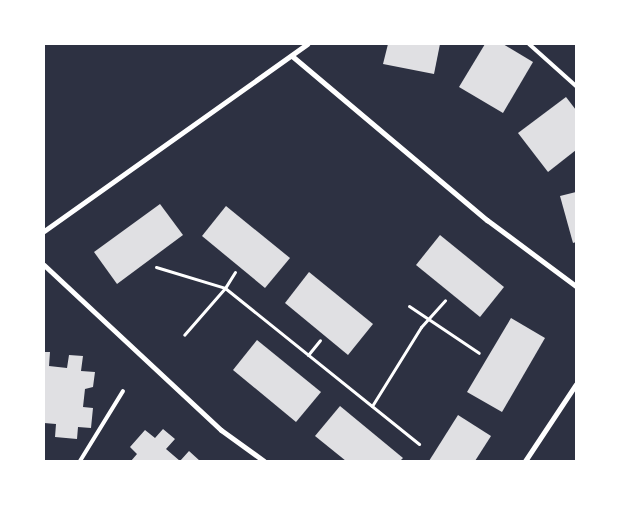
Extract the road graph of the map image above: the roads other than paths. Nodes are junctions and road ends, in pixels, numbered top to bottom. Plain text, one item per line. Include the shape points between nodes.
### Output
1 (307, 44) edge
2 (529, 44) edge
3 (292, 56) junction
4 (576, 86) edge
5 (44, 232) edge
6 (44, 265) edge
7 (576, 286) edge
8 (576, 384) edge
9 (123, 391) dead end
10 (80, 461) edge
11 (264, 461) edge
12 (525, 461) edge

1 - 3 street
2 - 4 lane
3 - 5 street
3 - 7 street via 487,220
6 - 11 street via 221,430
8 - 12 street
9 - 10 lane

